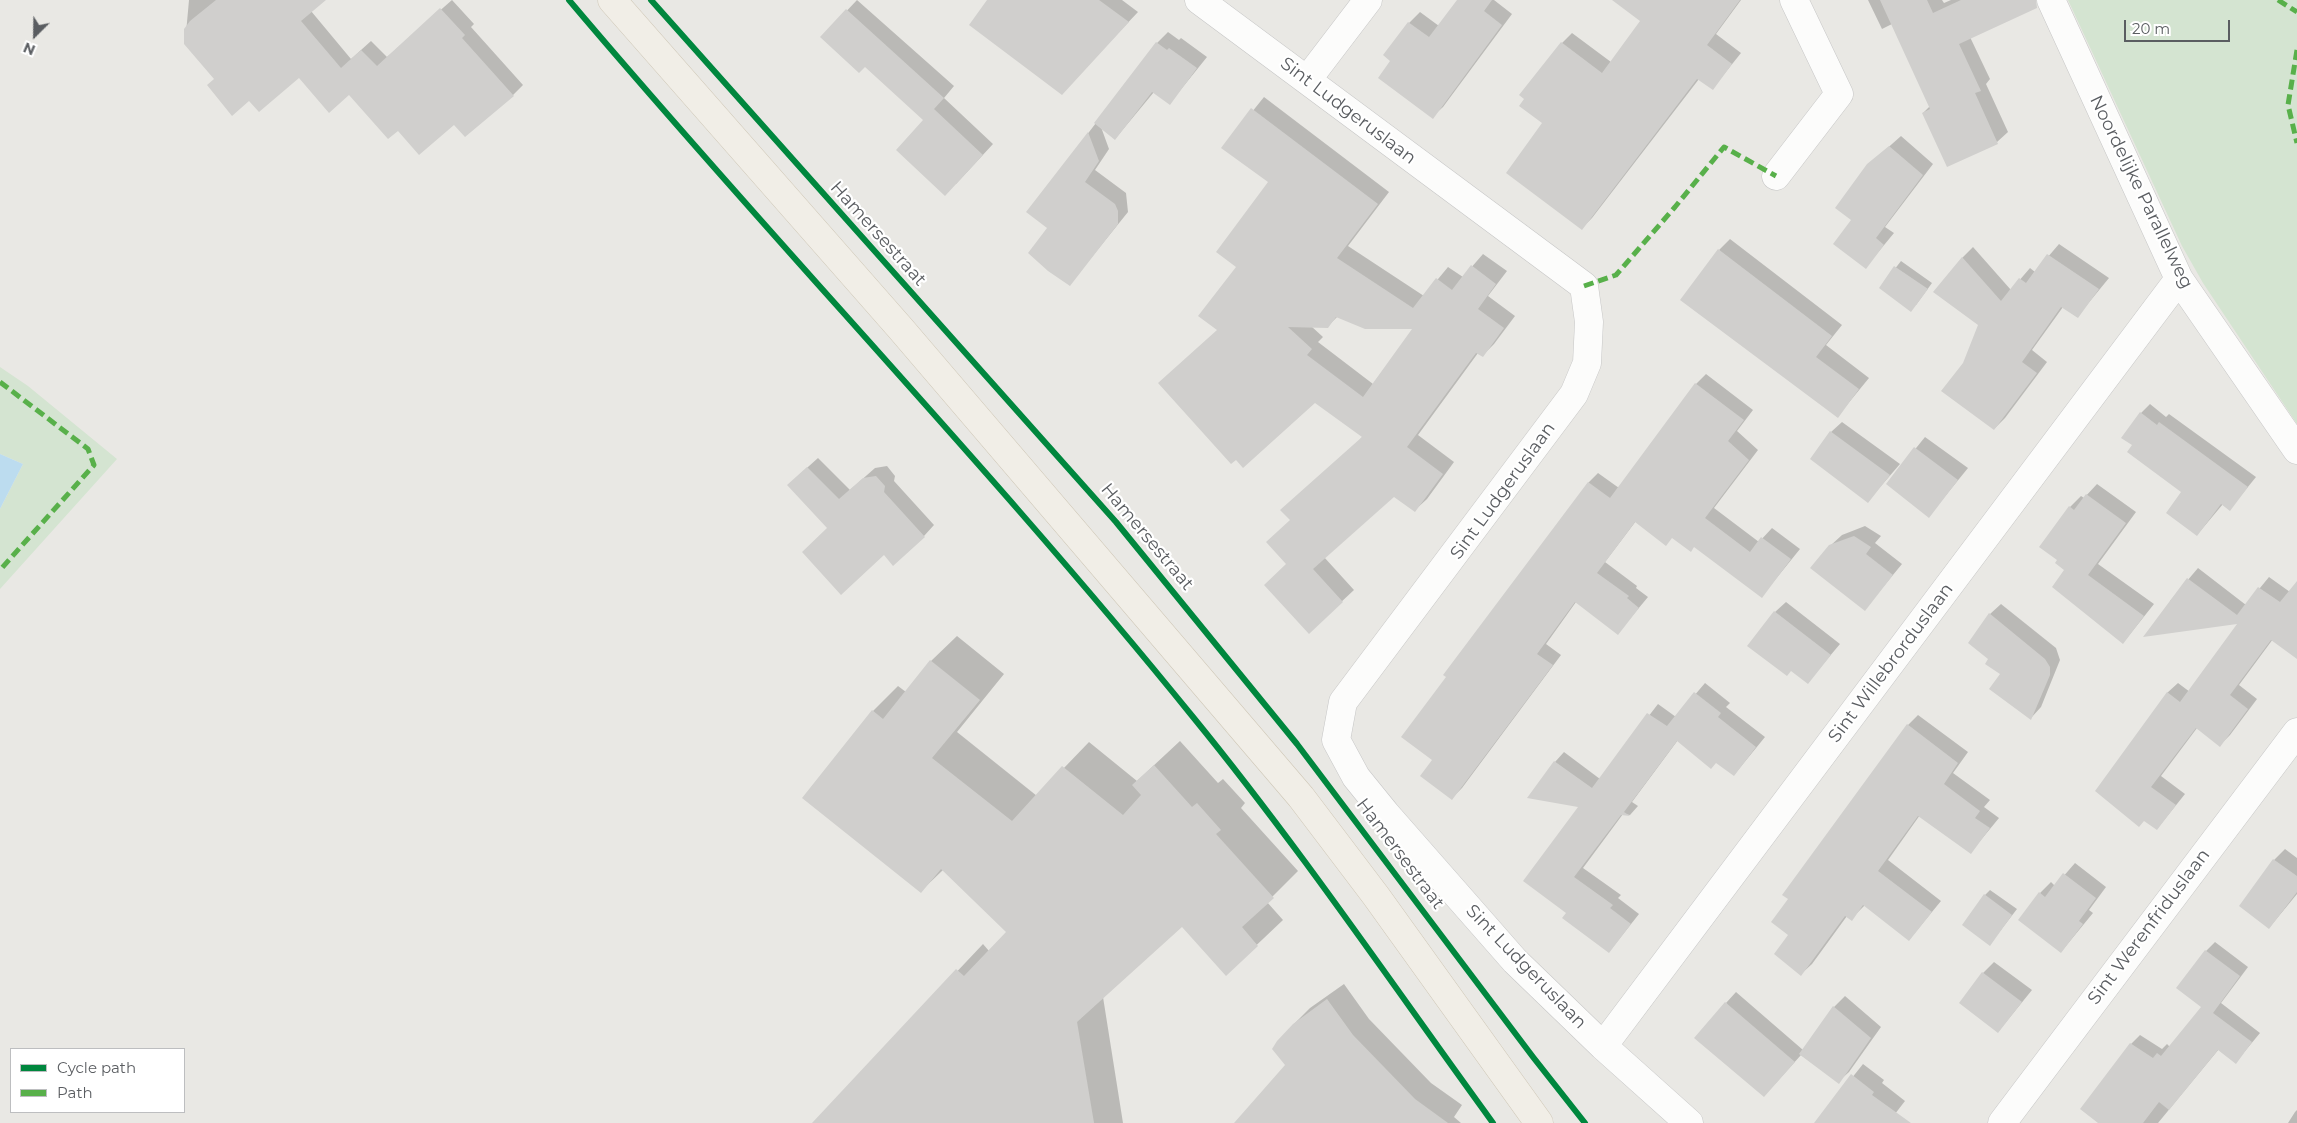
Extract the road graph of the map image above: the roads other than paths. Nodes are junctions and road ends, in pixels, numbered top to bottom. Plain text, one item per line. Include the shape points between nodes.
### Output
1 (612, 0) edge
2 (1199, 0) edge
3 (1368, 0) edge
4 (1794, 0) edge
5 (2051, 0) edge
6 (1307, 80) junction
7 (1776, 176) dead end
8 (2179, 279) junction
9 (2297, 450) edge
10 (2297, 732) edge
11 (1603, 1046) junction
12 (1539, 1123) edge
13 (1689, 1123) edge
14 (2002, 1123) edge

1 - 12 main road via 901,329 1301,797
2 - 6 street, Sint Ludgeruslaan
3 - 6 street
4 - 7 street via 1839,94
5 - 8 street, Noordelijke Parallelweg
6 - 11 street, Sint Ludgeruslaan via 1584,286 1589,322 1587,363 1574,394 1343,702 1336,740 1356,777 1515,962
8 - 9 street, Noordelijke Parallelweg
8 - 11 street, Sint Willebrorduslaan
10 - 14 street, Sint Werenfriduslaan
11 - 13 street

